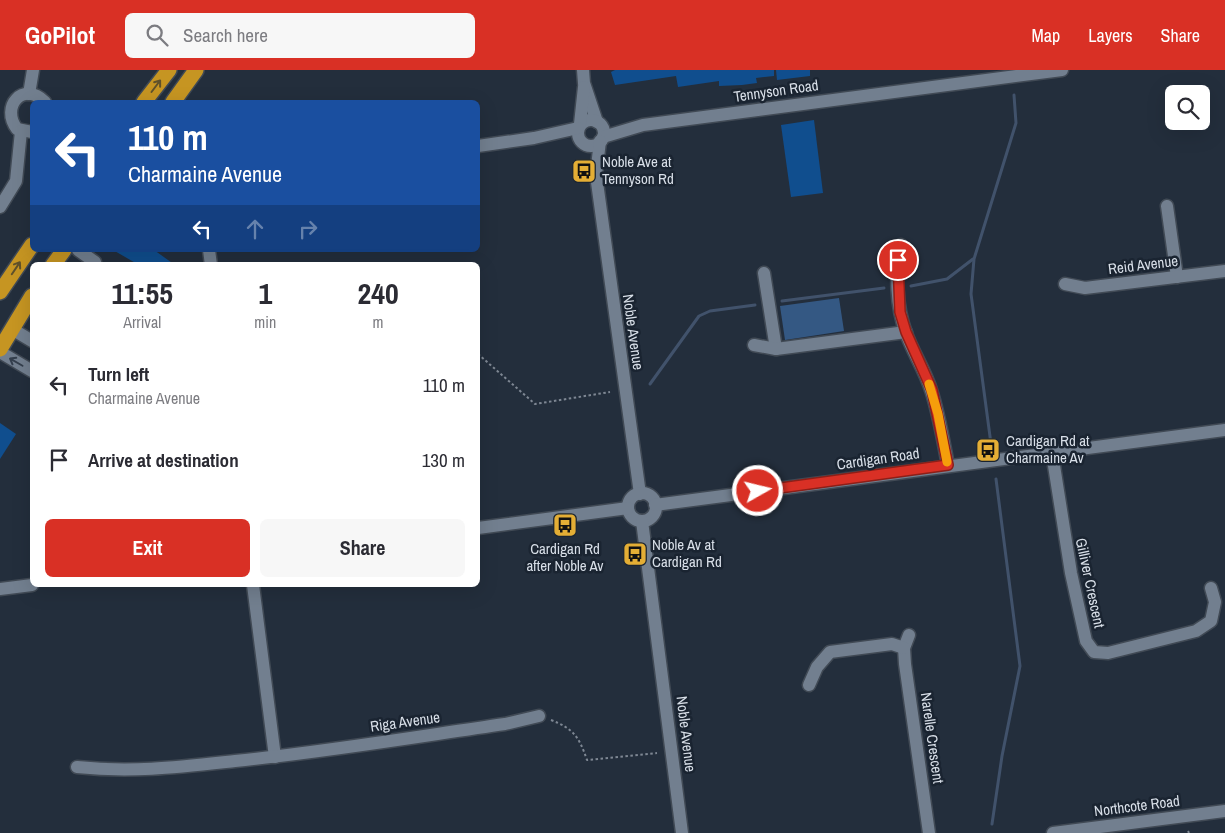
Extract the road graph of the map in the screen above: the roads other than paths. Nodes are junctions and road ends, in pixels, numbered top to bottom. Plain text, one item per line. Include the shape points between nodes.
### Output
1 (33, 70) edge
2 (169, 70) edge
3 (196, 70) edge
4 (1062, 70) edge
5 (584, 76) edge
6 (29, 94) junction
7 (43, 100) edge
8 (146, 100) edge
9 (174, 100) edge
10 (600, 131) junction
11 (27, 132) edge
12 (581, 135) junction
13 (480, 146) edge
14 (596, 175) junction
15 (0, 206) edge
16 (1168, 206) dead end
17 (901, 246) dead end
18 (30, 248) edge
19 (81, 252) edge
20 (95, 262) dead end
21 (1225, 271) edge
22 (764, 273) dead end
23 (1177, 278) junction
24 (1065, 284) dead end
25 (0, 292) edge
26 (30, 299) edge
27 (12, 329) junction
28 (906, 332) junction
29 (30, 340) edge
30 (754, 345) dead end
31 (776, 349) junction
32 (0, 351) edge
33 (30, 370) edge
34 (1225, 430) edge
35 (1052, 453) junction
36 (948, 465) junction
37 (640, 494) junction
38 (655, 505) junction
39 (628, 508) junction
40 (642, 521) junction
41 (480, 528) edge
42 (30, 585) edge
43 (254, 587) edge
44 (1212, 588) dead end
45 (0, 589) edge
46 (909, 635) dead end
47 (904, 648) junction
48 (810, 685) dead end
49 (539, 716) road end
50 (275, 757) junction
51 (77, 767) dead end
52 (1225, 811) edge
53 (682, 833) edge
54 (929, 833) edge
55 (1052, 833) edge

1 - 6 street
8 -> 2 highway
3 - 9 highway
4 - 10 street, Tennyson Road
5 - 10 street, Noble Avenue
5 - 12 street, Noble Avenue
6 - 7 street
6 - 11 street via 17,96 9,109 12,124
10 - 12 street via 593,146
10 - 12 street via 588,120
10 - 14 street, Noble Avenue
11 - 15 street via 16,181
12 - 13 street
12 - 14 street, Noble Avenue
14 - 37 street, Noble Avenue
16 - 23 street
17 - 28 street via 898,282 900,312
25 -> 18 highway
19 - 20 street
21 - 23 street, Reid Avenue
22 - 31 street
23 - 24 street, Reid Avenue via 1085,288
26 - 27 highway
27 - 29 street
27 - 32 highway
28 - 31 street
28 - 36 street via 932,390
30 - 31 street
33 -> 32 street
34 - 35 street, Cardigan Road
35 - 36 street, Cardigan Road
35 - 44 street, Gilliver Crescent via 1070,574 1086,641 1094,652 1108,653 1196,631 1211,621 1215,602
36 - 38 street, Cardigan Road
37 - 38 street via 650,496
37 - 39 street via 631,499
38 - 40 street via 652,516
39 - 40 street via 632,517
39 - 41 street
40 - 53 street, Noble Avenue
42 - 45 street
43 - 50 street
46 - 47 street, Narelle Crescent
47 - 48 street via 892,644 830,652 817,667
47 - 54 street, Narelle Crescent
49 - 50 street, Riga Avenue via 505,724
50 - 51 street, Riga Avenue via 153,770
52 - 55 street, Northcote Road

